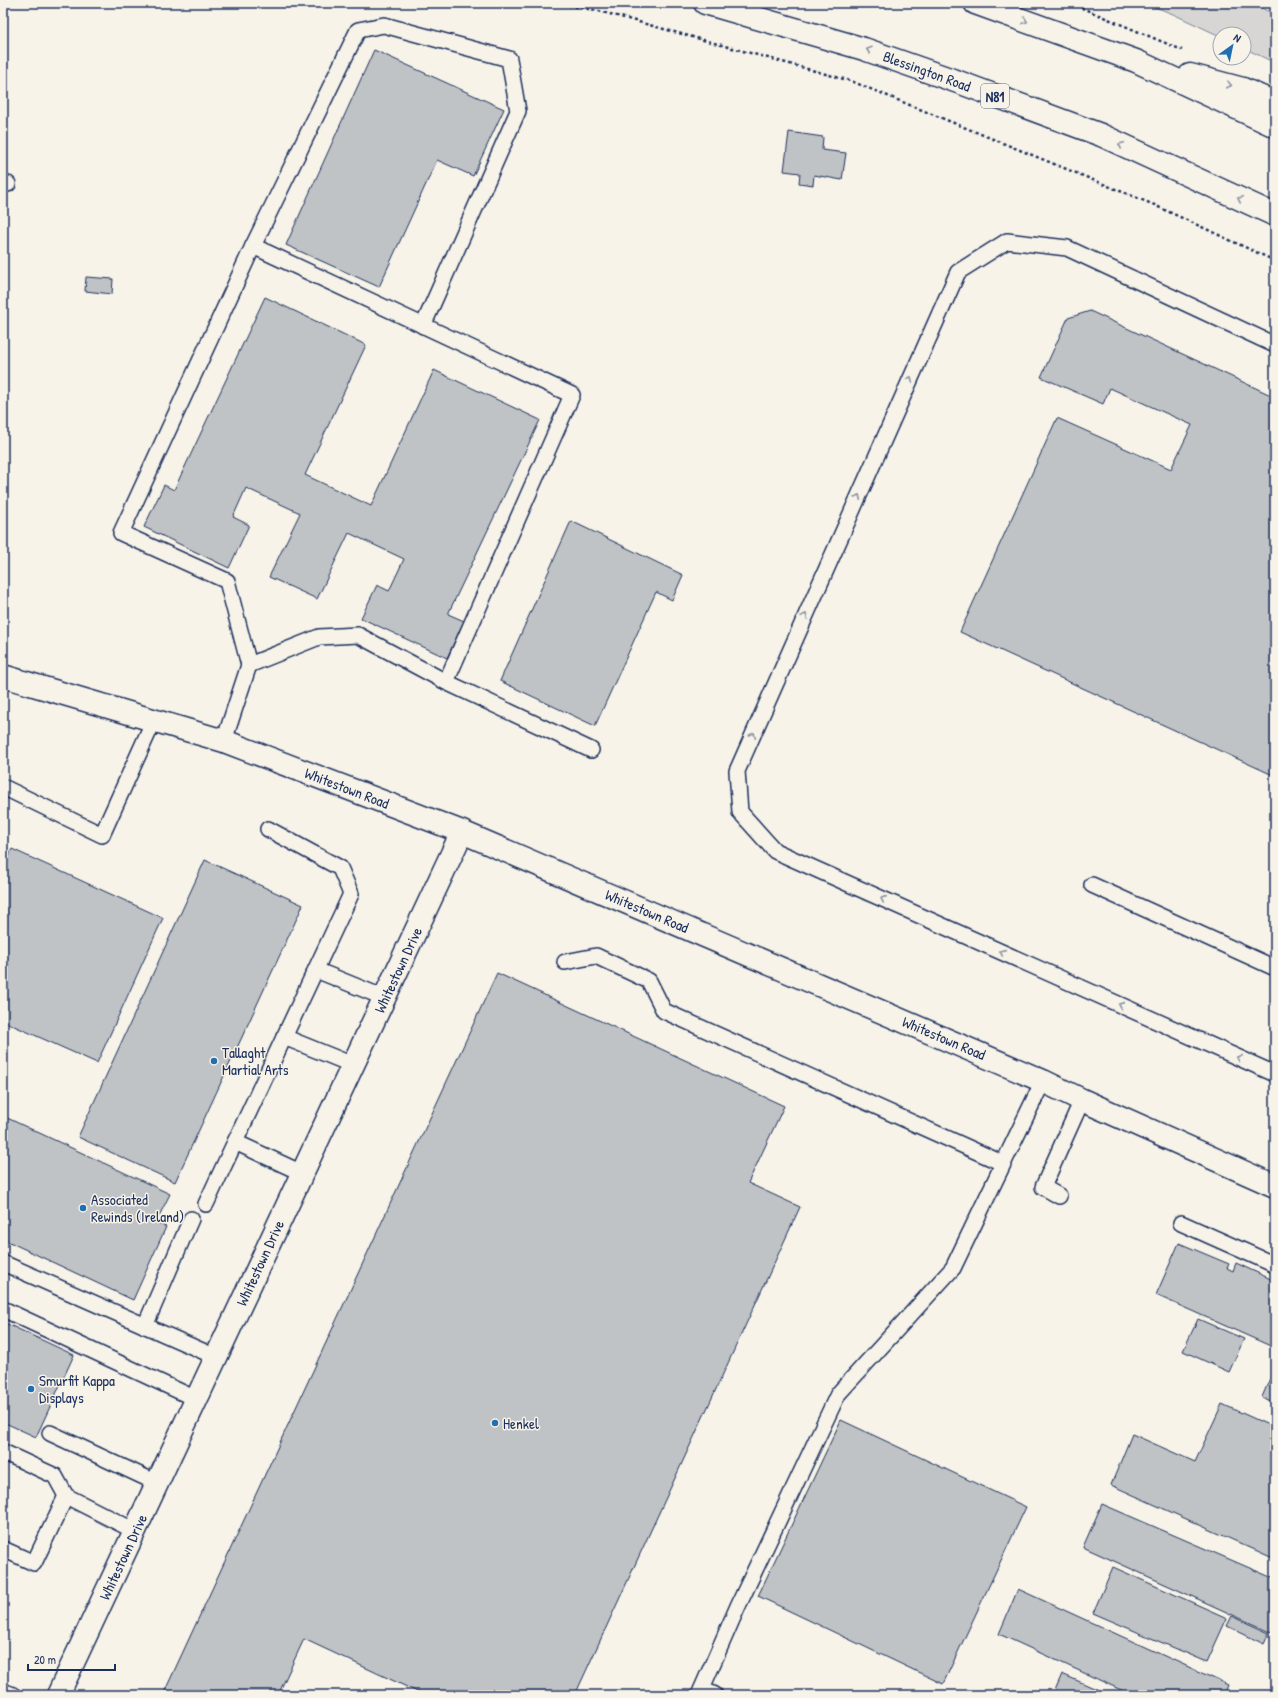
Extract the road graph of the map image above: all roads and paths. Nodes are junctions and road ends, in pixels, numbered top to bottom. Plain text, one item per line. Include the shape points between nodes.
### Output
1 (557, 3) edge
2 (705, 3) edge
3 (975, 3) edge
4 (1070, 3) edge
5 (1186, 52) dead end
6 (1136, 61) junction
7 (1275, 103) edge
8 (1275, 126) edge
9 (1275, 215) edge
10 (252, 246) junction
11 (1275, 261) edge
12 (423, 326) junction
13 (1275, 345) edge
14 (249, 665) junction
15 (3, 676) edge
16 (446, 682) junction
17 (154, 720) junction
18 (224, 741) junction
19 (591, 750) dead end
20 (3, 787) edge
21 (268, 829) dead end
22 (462, 832) junction
23 (1092, 885) dead end
24 (565, 962) dead end
25 (1275, 968) edge
26 (316, 970) junction
27 (385, 998) junction
28 (284, 1037) junction
29 (353, 1065) junction
30 (1275, 1074) edge
31 (1043, 1081) junction
32 (1082, 1100) junction
33 (235, 1142) junction
34 (1002, 1164) junction
35 (302, 1173) junction
36 (1275, 1186) edge
37 (1059, 1196) dead end
38 (206, 1204) dead end
39 (192, 1219) dead end
40 (1181, 1223) dead end
41 (3, 1263) edge
42 (1275, 1265) edge
43 (3, 1309) edge
44 (145, 1326) junction
45 (216, 1357) junction
46 (196, 1399) junction
47 (50, 1433) dead end
48 (3, 1452) edge
49 (158, 1483) junction
50 (66, 1496) junction
51 (135, 1531) junction
52 (3, 1549) edge
53 (3, 1691) edge
54 (705, 1693) edge
55 (13, 1695) edge
56 (58, 1695) edge

1 - 11 path via 599,11 852,81 1152,204
9 -> 2 street, Blessington Road / N81 via 1101,135 869,50
3 -> 6 street
4 - 5 path
6 -> 7 street via 1243,88
6 - 8 street
10 - 12 lane
10 - 12 lane via 358,30 384,25 509,58 518,111
10 - 14 lane via 121,533 227,581
12 - 16 lane via 572,395
30 -> 13 lane via 775,851 740,812 737,771 958,272 1007,240 1067,248
14 - 16 lane via 319,637 358,635
14 - 18 lane
15 - 17 street, Whitestown Road
16 - 19 lane
17 - 18 street, Whitestown Road
17 - 20 lane via 102,835
18 - 22 street, Whitestown Road
21 - 26 lane via 340,868 351,894
22 - 27 street, Whitestown Drive
22 - 31 street, Whitestown Road
23 - 25 lane
24 - 34 lane via 596,956 649,981 664,1011
26 - 27 lane
26 - 28 lane
27 - 29 street, Whitestown Drive
28 - 29 lane
28 - 33 lane
29 - 35 street, Whitestown Drive
31 - 32 street, Whitestown Road
31 - 34 lane
32 - 36 street, Whitestown Road
32 - 37 lane via 1043,1186
33 - 35 lane
33 - 38 lane
34 - 54 lane via 953,1268 838,1394 738,1606
35 - 45 street, Whitestown Drive
39 - 44 lane
40 - 42 lane
41 - 44 lane
43 - 46 lane
44 - 45 lane
45 - 46 street, Whitestown Drive
46 - 49 street, Whitestown Drive
47 - 49 lane
48 - 50 lane via 55,1476
49 - 51 street, Whitestown Drive
50 - 51 lane
50 - 52 lane via 34,1563
51 - 56 street, Whitestown Drive
53 - 55 lane

